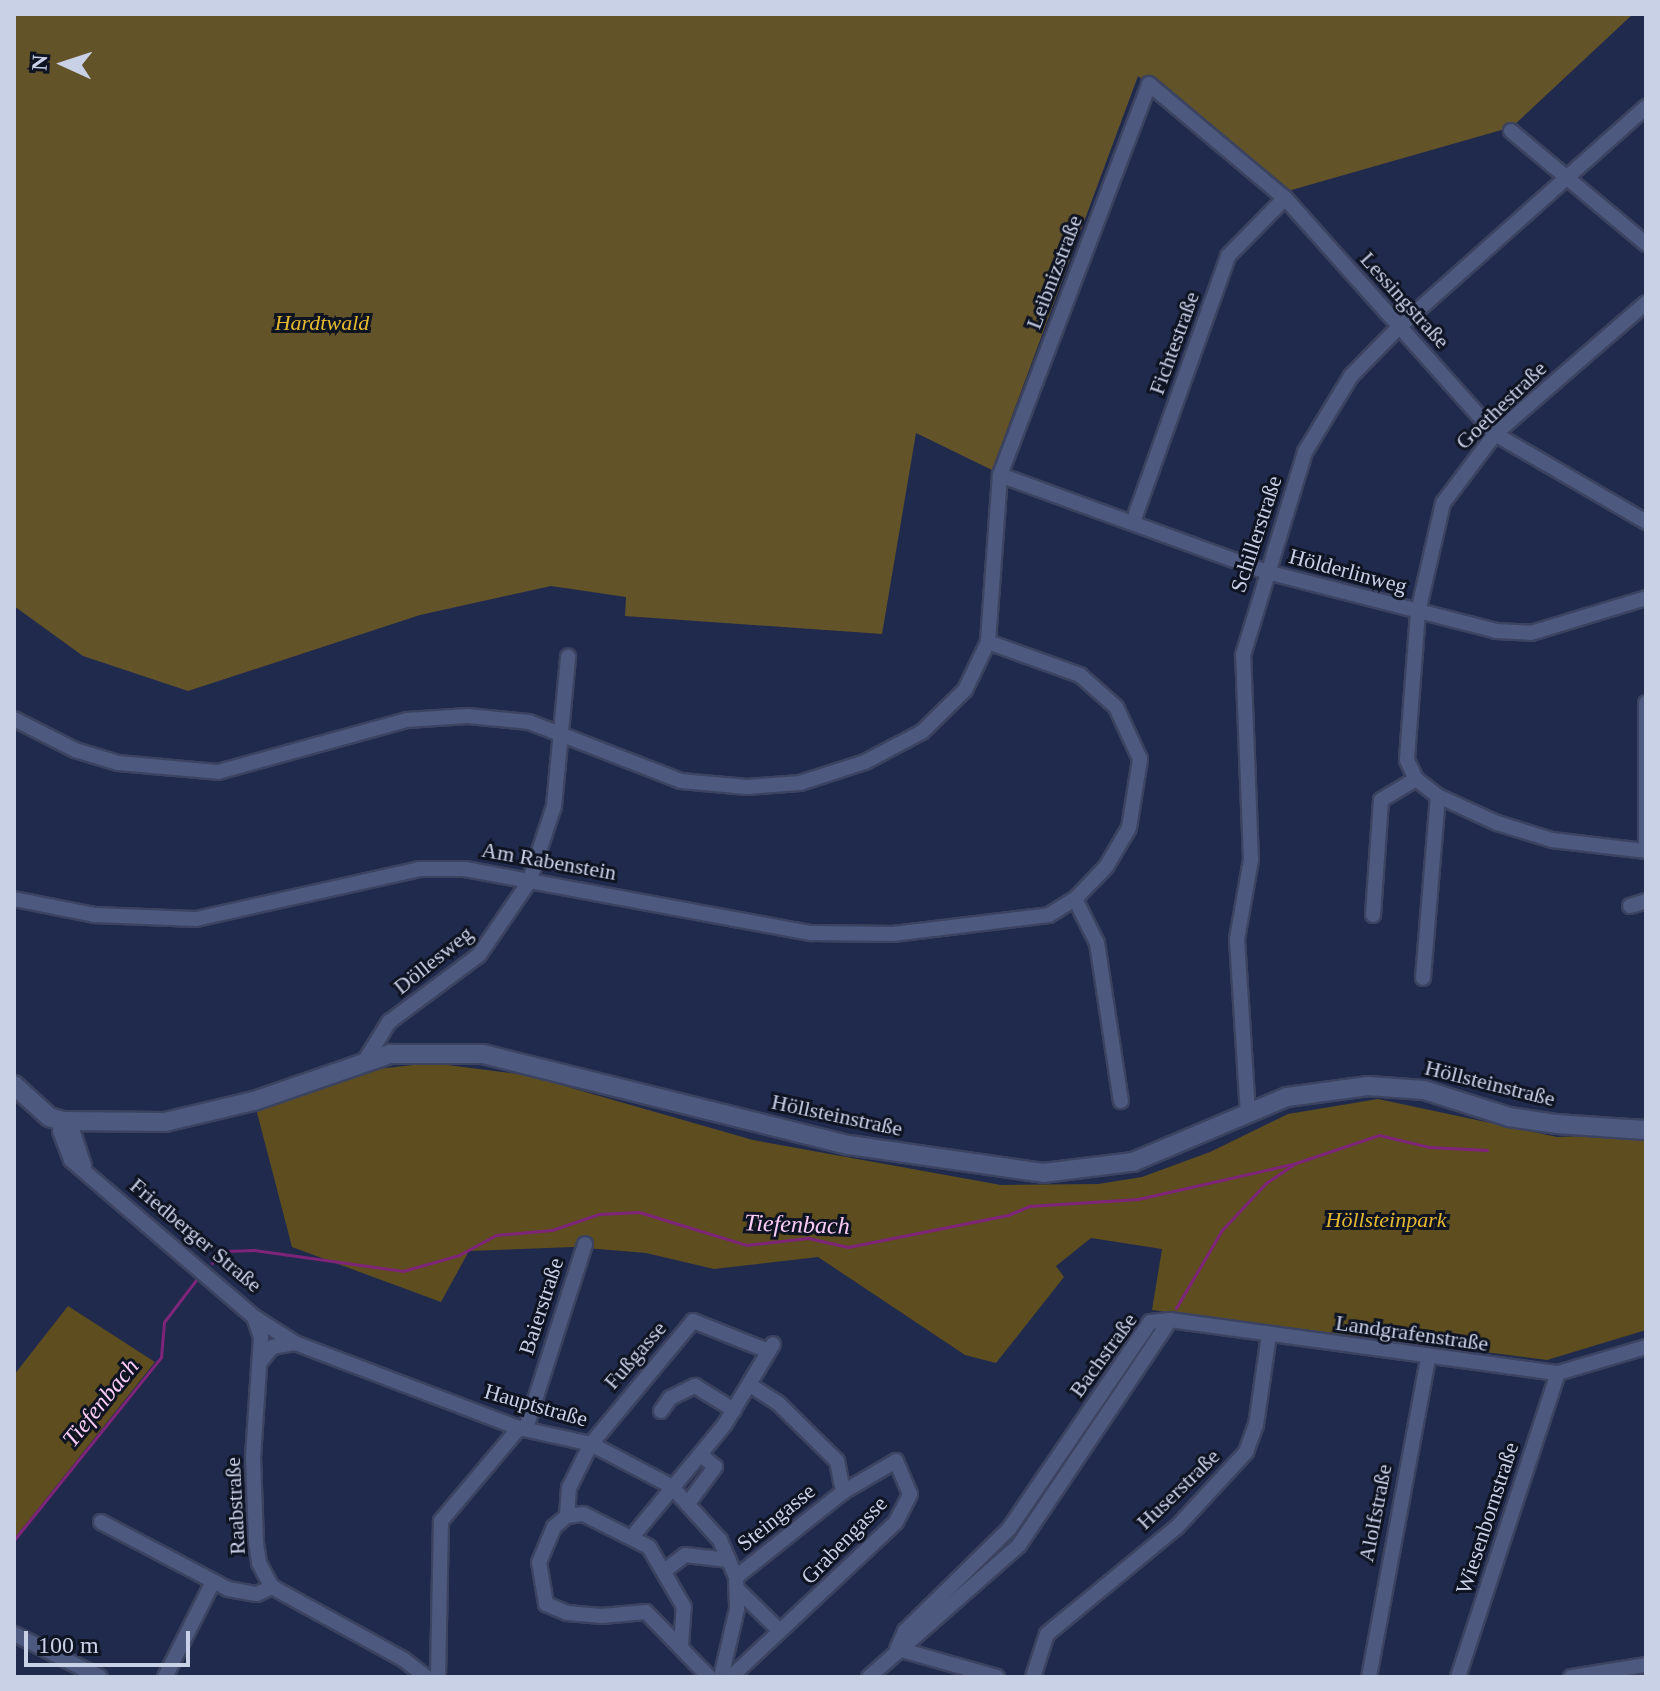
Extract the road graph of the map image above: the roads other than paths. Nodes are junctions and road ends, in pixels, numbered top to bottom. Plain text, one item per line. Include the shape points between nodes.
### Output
1 (1149, 84) joint
2 (1646, 107) edge
3 (1511, 131) dead end
4 (1568, 178) junction
5 (1285, 198) junction
6 (1646, 244) edge
7 (1646, 303) edge
8 (1399, 327) junction
9 (1495, 434) junction
10 (1000, 475) junction
11 (1133, 522) junction
12 (1646, 522) edge
13 (1267, 572) junction
14 (1646, 598) edge
15 (1418, 612) junction
16 (988, 642) junction
17 (568, 657) dead end
18 (1646, 703) edge
19 (14, 719) edge
20 (557, 732) junction
21 (1416, 779) junction
22 (1438, 796) junction
23 (1646, 851) edge
24 (529, 882) junction
25 (14, 899) edge
26 (1075, 899) junction
27 (1646, 901) edge
28 (1630, 906) dead end
29 (1373, 915) dead end
30 (1423, 978) dead end
31 (366, 1059) junction
32 (14, 1085) edge
33 (1121, 1101) dead end
34 (1248, 1114) junction
35 (63, 1121) junction
36 (1646, 1121) edge
37 (1600, 1126) junction
38 (1646, 1130) edge
39 (585, 1244) dead end
40 (254, 1317) junction
41 (1170, 1320) joint
42 (1269, 1335) junction
43 (261, 1337) joint
44 (295, 1343) junction
45 (1646, 1347) edge
46 (1428, 1358) junction
47 (260, 1362) junction
48 (1558, 1373) junction
49 (750, 1385) junction
50 (734, 1410) junction
51 (661, 1411) dead end
52 (522, 1428) junction
53 (591, 1444) junction
54 (701, 1455) junction
55 (671, 1486) junction
56 (843, 1492) junction
57 (689, 1502) junction
58 (567, 1516) junction
59 (101, 1522) dead end
60 (632, 1537) junction
61 (729, 1560) junction
62 (664, 1571) junction
63 (213, 1582) junction
64 (738, 1584) junction
65 (272, 1587) junction
66 (780, 1631) junction
67 (14, 1634) edge
68 (681, 1646) junction
69 (897, 1649) junction
70 (1646, 1665) edge
71 (100, 1677) edge
72 (165, 1677) edge
73 (426, 1677) edge
74 (438, 1677) edge
75 (709, 1677) edge
76 (721, 1677) edge
77 (731, 1677) edge
78 (869, 1677) edge
79 (997, 1677) edge
80 (1033, 1677) edge
81 (1369, 1677) edge
82 (1458, 1677) edge
83 (1571, 1677) edge

1 - 5 street, Lessingstraße
1 - 10 street, Leibnizstraße
2 - 4 street, Schillerstraße
3 - 4 street
4 - 6 street
4 - 8 street, Schillerstraße
5 - 8 street, Lessingstraße
5 - 11 street, Fichtestraße via 1228,256
7 - 9 street, Goethestraße
8 - 9 street, Lessingstraße
8 - 13 street, Schillerstraße via 1351,376 1325,413 1305,452
9 - 12 street, Lessingstraße
9 - 15 street, Goethestraße via 1443,503
10 - 11 street, Hölderlinweg
10 - 16 street, Leibnizstraße
11 - 13 street, Hölderlinweg
13 - 15 street, Hölderlinweg
13 - 34 street, Schillerstraße via 1243,655 1240,692 1250,800 1251,860 1237,939
14 - 15 street, Hölderlinweg via 1531,633 1496,631
15 - 21 street, Goethestraße via 1404,741
16 - 20 street via 965,690 922,732 865,762 800,783 747,787 681,781
16 - 26 street, Am Rabenstein via 1080,675 1116,707 1140,759 1129,828 1106,867
17 - 20 street, Döllesweg
18 - 23 street
19 - 20 street via 75,750 165,771 218,772 407,720 468,716 529,722
20 - 24 street, Döllesweg via 554,806
21 - 22 street
21 - 29 street via 1381,800
22 - 23 street via 1552,840
22 - 30 street
24 - 25 street, Am Rabenstein via 465,869 419,869 196,919 95,915
24 - 26 street, Am Rabenstein via 812,933 893,934 988,925 1049,915
24 - 31 street, Döllesweg via 479,955 389,1022
26 - 33 street via 1097,943
27 - 28 street
31 - 34 street, Höllsteinstraße via 432,1051 483,1054 849,1145 1043,1173 1133,1162
31 - 35 street, Höllsteinstraße via 186,1121
32 - 35 street, Friedberger Straße via 49,1117
34 - 37 street, Höllsteinstraße via 1287,1097 1323,1090 1401,1086 1509,1117
35 - 40 street, Friedberger Straße via 73,1132 90,1177
36 - 37 street, Höllsteinstraße
37 - 38 street, Höllsteinstraße
39 - 52 street, Baierstraße
40 - 43 street, Friedberger Straße
40 - 44 street, Hauptstraße
41 - 42 street, Landgrafenstraße
41 - 69 street, Bachstraße via 1019,1545 913,1641
42 - 46 street, Landgrafenstraße
42 - 80 street, Huserstraße via 1256,1425 1246,1452 1177,1527 1047,1634
43 - 47 street, Raabstraße
44 - 47 street via 272,1347
44 - 52 street, Hauptstraße
45 - 48 street, Landgrafenstraße
46 - 48 street, Landgrafenstraße
46 - 81 street, Alolfstraße
47 - 65 street, Raabstraße via 253,1457 256,1543 259,1563
48 - 82 street, Wiesenbornstraße
49 - 50 street
49 - 53 street, Fußgasse via 771,1348 693,1321
49 - 56 street via 778,1403 837,1461
50 - 51 street via 695,1386 670,1398
50 - 54 street
52 - 53 street, Hauptstraße
52 - 74 street via 441,1521
53 - 55 street, Hauptstraße
53 - 58 street via 569,1488
54 - 55 street
54 - 57 street via 715,1467
55 - 57 street, Hauptstraße
55 - 60 street
56 - 64 street, Steingasse
56 - 66 street, Grabengasse via 896,1461 910,1494 896,1522
57 - 61 street, Hauptstraße
58 - 60 street via 599,1519
58 - 68 street via 546,1539 539,1562 546,1604 567,1613 602,1616 646,1612
59 - 63 street
60 - 62 street via 649,1547
61 - 62 street via 685,1555
61 - 64 street, Hauptstraße
62 - 68 street via 684,1607
63 - 65 street via 257,1594
63 - 72 street
64 - 66 street, Hauptstraße
64 - 76 street
65 - 73 street
66 - 77 street, Grabengasse
67 - 71 street
68 - 75 street
69 - 78 street, Bachstraße
69 - 79 street
70 - 83 street

